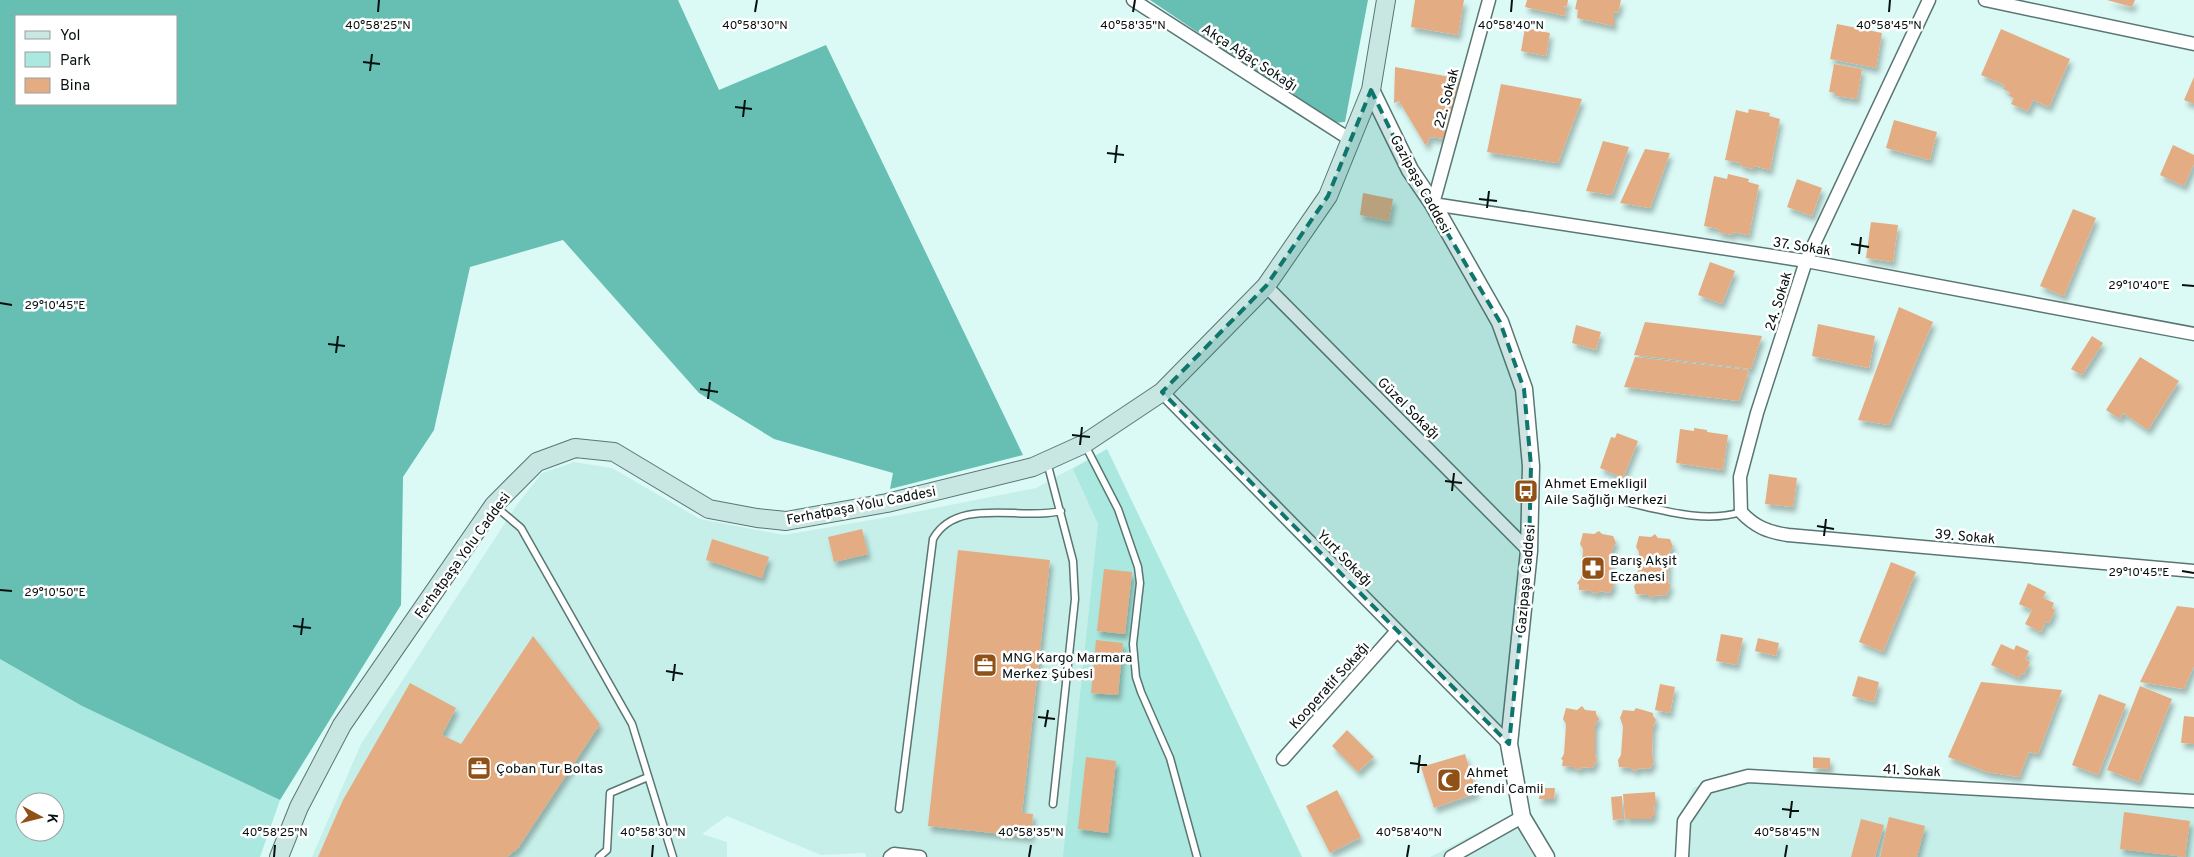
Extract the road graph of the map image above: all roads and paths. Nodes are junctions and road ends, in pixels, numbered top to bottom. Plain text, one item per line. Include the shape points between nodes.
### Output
1 (1133, 0) edge
2 (1386, 0) edge
3 (1489, 0) edge
4 (1929, 0) edge
5 (1985, 0) edge
6 (2194, 44) edge
7 (1371, 90) junction
8 (1351, 140) junction
9 (1432, 204) junction
10 (1806, 261) junction
11 (1266, 286) junction
12 (2194, 334) edge
13 (1162, 392) junction
14 (1084, 444) junction
15 (1046, 461) junction
16 (1621, 502) dead end
17 (494, 505) junction
18 (1060, 511) junction
19 (1741, 512) junction
20 (1530, 551) junction
21 (2194, 571) edge
22 (1396, 632) junction
23 (1509, 744) junction
24 (1283, 759) dead end
25 (648, 777) junction
26 (2194, 801) edge
27 (1053, 804) dead end
28 (899, 809) dead end
29 (1522, 818) junction
30 (279, 857) edge
31 (600, 857) edge
32 (672, 857) edge
33 (890, 857) edge
34 (920, 857) edge
35 (1197, 857) edge
36 (1451, 857) edge
37 (1546, 857) edge
38 (1682, 857) edge

1 - 8 street, Akça Ağaç Sokağı
2 - 7 main road, Ferhatpaşa Yolu Caddesi
3 - 9 street, 22. Sokak
4 - 10 street, 24. Sokak
5 - 6 street
7 - 8 main road, Ferhatpaşa Yolu Caddesi
7 - 9 street, Gazipaşa Caddesi via 1410,170
8 - 11 main road, Ferhatpaşa Yolu Caddesi via 1328,196
9 - 10 street, 37. Sokak
9 - 20 street, Gazipaşa Caddesi via 1500,322 1524,389 1531,466
10 - 12 street, 37. Sokak
10 - 19 street, 24. Sokak via 1742,468
11 - 13 main road, Ferhatpaşa Yolu Caddesi
11 - 20 street, Güzel Sokağı
13 - 14 main road, Ferhatpaşa Yolu Caddesi
13 - 22 street, Yurt Sokağı
14 - 15 main road, Ferhatpaşa Yolu Caddesi
14 - 35 lane via 1118,509 1138,566 1140,583 1133,644 1136,677 1170,758
15 - 17 main road, Ferhatpaşa Yolu Caddesi via 887,503 786,521 709,509 614,452 575,448 537,462
15 - 18 lane
16 - 19 lane via 1695,515 1724,517
17 - 25 lane via 522,528 632,724
17 - 30 main road, Ferhatpaşa Yolu Caddesi via 342,725 298,807
18 - 27 lane via 1073,560 1075,599
18 - 28 lane via 968,514 951,521 936,533 931,546
19 - 21 street, 39. Sokak via 1758,527 1788,535
20 - 23 street, Gazipaşa Caddesi
22 - 23 street, Yurt Sokağı
22 - 24 street, Kooperatif Sokağı
23 - 29 street, Gazipaşa Caddesi
25 - 31 lane via 610,793 607,850
25 - 32 lane
26 - 38 street, 41. Sokak via 1748,776 1707,787 1684,821
29 - 36 street
29 - 37 street, Gazipaşa Caddesi
33 - 34 street via 894,854

